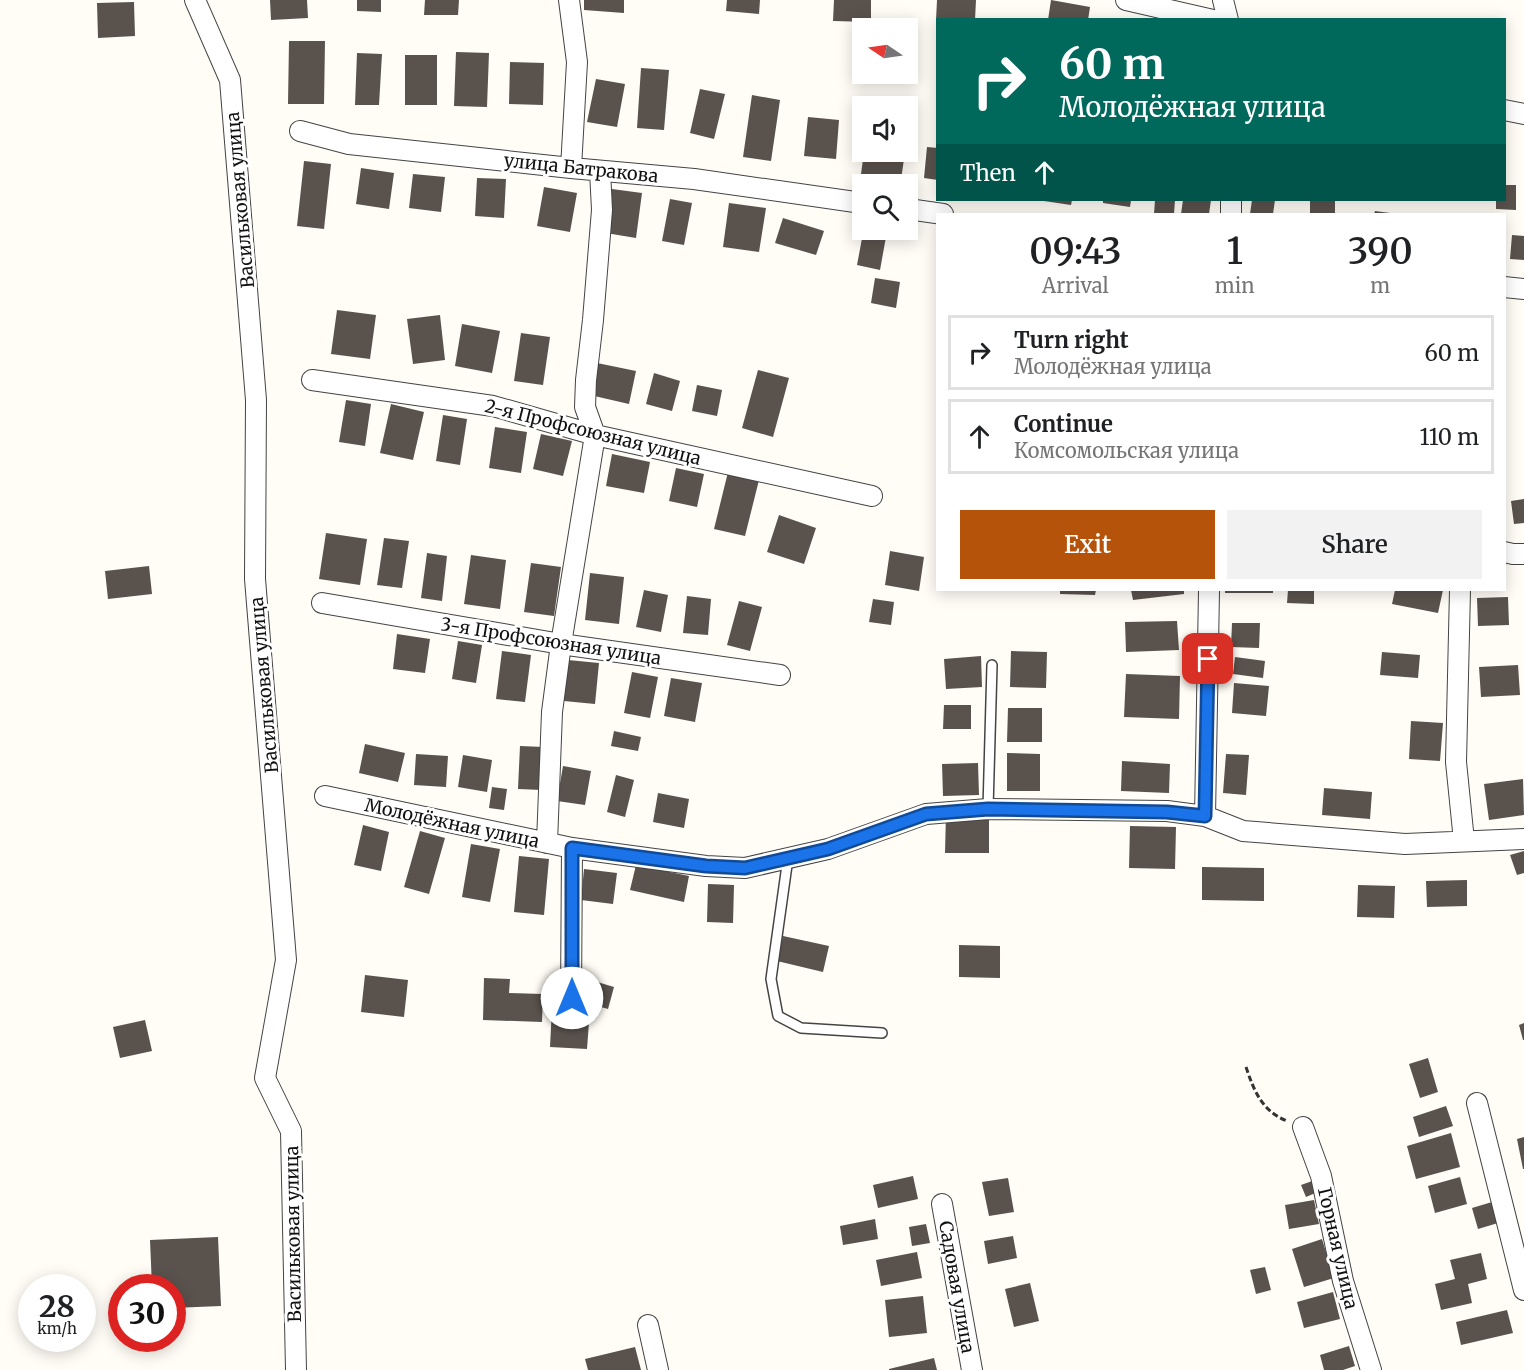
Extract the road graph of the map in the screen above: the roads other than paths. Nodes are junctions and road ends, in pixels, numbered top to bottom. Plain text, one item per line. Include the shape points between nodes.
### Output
1 (195, 0) edge
2 (569, 0) edge
3 (1126, 0) edge
4 (1223, 0) edge
5 (1205, 18) edge
6 (1228, 18) edge
7 (1506, 110) edge
8 (1524, 114) edge
9 (300, 131) dead end
10 (571, 168) junction
11 (600, 171) junction
12 (852, 202) edge
13 (918, 210) edge
14 (936, 213) edge
15 (1506, 288) edge
16 (1524, 289) edge
17 (312, 380) dead end
18 (595, 435) junction
19 (872, 496) dead end
20 (1506, 552) edge
21 (1524, 554) edge
22 (1209, 591) dead end
23 (1460, 591) edge
24 (322, 603) dead end
25 (561, 644) junction
26 (992, 665) dead end
27 (780, 675) dead end
28 (325, 796) dead end
29 (988, 809) junction
30 (1205, 816) junction
31 (1524, 839) edge
32 (1464, 842) junction
33 (547, 843) junction
34 (572, 848) junction
35 (789, 858) junction
36 (572, 998) dead end
37 (882, 1033) dead end
38 (1477, 1103) dead end
39 (1303, 1127) road end
40 (942, 1204) dead end
41 (1524, 1290) edge
42 (648, 1325) dead end
43 (296, 1370) edge
44 (658, 1370) edge
45 (972, 1370) edge
46 (1371, 1370) edge

1 - 43 street, Васильковая улица via 230,80 256,400 255,579 286,960 265,1078 291,1131
2 - 10 street via 577,62
3 - 5 street
4 - 6 street
7 - 8 street
9 - 10 street, улица Батракова via 349,144
10 - 11 street, улица Батракова
11 - 12 street, улица Батракова via 694,179
11 - 18 street via 602,210 585,407
13 - 14 street
15 - 16 street
17 - 18 street, 2-я Профсоюзная улица via 493,406
18 - 19 street, 2-я Профсоюзная улица
18 - 25 street
20 - 21 street
22 - 30 street
23 - 32 street via 1456,762
24 - 25 street, 3-я Профсоюзная улица
25 - 27 street, 3-я Профсоюзная улица
25 - 33 street via 552,712
26 - 29 lane
28 - 33 street, Молодёжная улица
29 - 30 street, Молодёжная улица
29 - 35 street, Молодёжная улица via 926,814 828,849
30 - 32 street, Молодёжная улица via 1243,831 1406,844
31 - 32 street, Молодёжная улица
33 - 34 street, Молодёжная улица
34 - 35 street, Молодёжная улица via 745,868
34 - 36 street
35 - 37 lane via 771,979 778,1016 801,1028
38 - 41 street via 1513,1231
39 - 46 street, Горная улица via 1321,1176 1343,1281
40 - 45 street, Садовая улица
42 - 44 street

